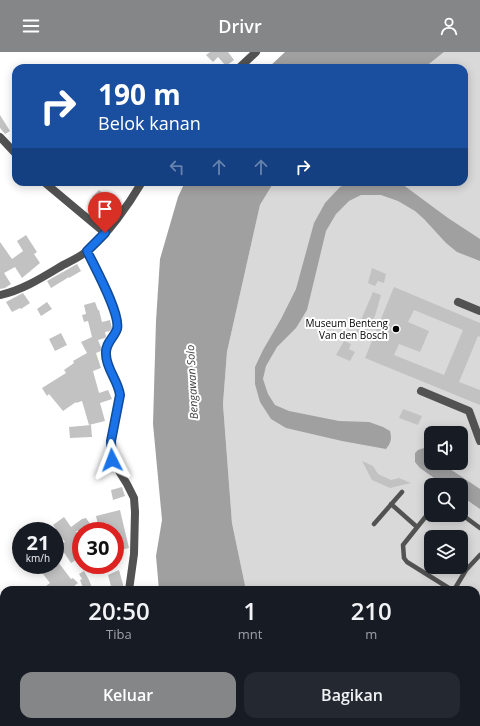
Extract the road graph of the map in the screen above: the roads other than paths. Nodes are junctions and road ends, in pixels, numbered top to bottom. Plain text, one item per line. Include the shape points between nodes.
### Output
1 (256, 52) edge
2 (243, 64) edge
3 (0, 137) edge
4 (12, 150) edge
5 (49, 186) edge
6 (139, 186) edge
7 (105, 233) junction
8 (87, 251) junction
9 (0, 296) edge
10 (458, 302) dead end
11 (480, 311) edge
12 (421, 391) dead end
13 (480, 440) edge
14 (402, 492) dead end
15 (391, 504) junction
16 (424, 518) edge
17 (468, 519) edge
18 (374, 524) dead end
19 (417, 527) junction
20 (480, 527) edge
21 (480, 555) edge
22 (130, 586) edge
23 (446, 586) edge
24 (456, 586) edge

1 - 2 street
3 - 4 street
5 - 7 street
6 - 7 street
7 - 8 street
8 - 9 street via 41,278
8 - 22 street via 111,300 117,324 105,353 120,395 111,441 112,460 134,498 136,512
10 - 11 street
12 - 13 street via 469,411
14 - 15 lane
15 - 18 lane
15 - 19 lane
16 - 19 lane
17 - 20 lane
19 - 23 lane via 403,545 404,558
21 - 24 lane

